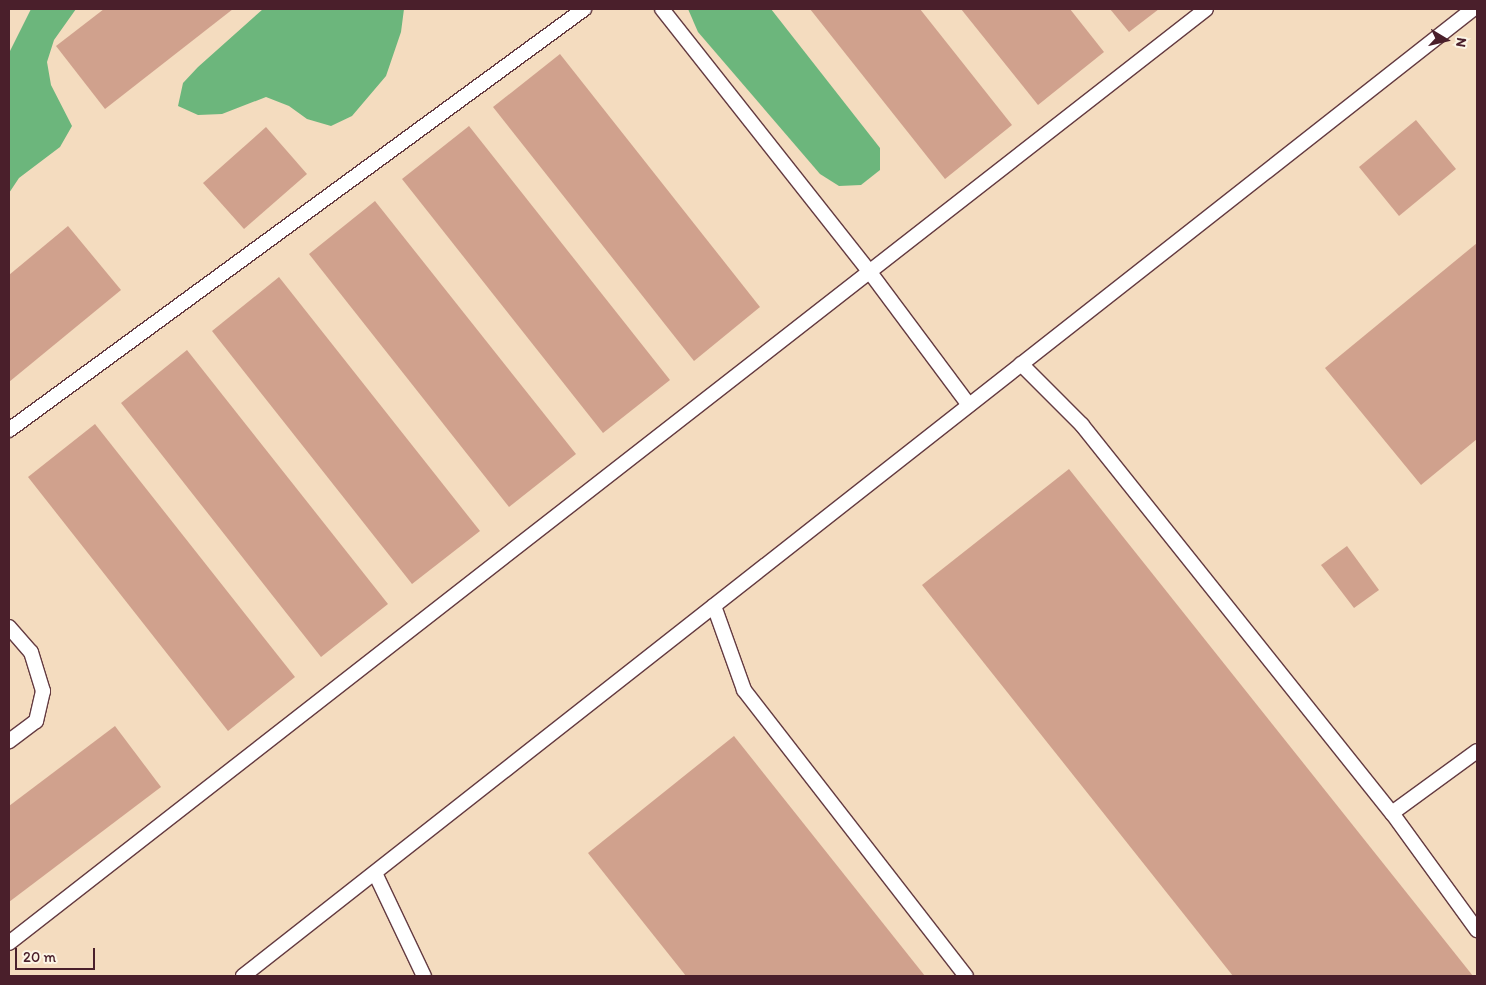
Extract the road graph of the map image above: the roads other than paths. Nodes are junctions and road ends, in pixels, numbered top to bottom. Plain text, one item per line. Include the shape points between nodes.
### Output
1 (584, 9) edge
2 (662, 9) edge
3 (1206, 9) edge
4 (1473, 9) edge
5 (869, 270) junction
6 (1021, 364) junction
7 (969, 405) junction
8 (9, 430) edge
9 (714, 606) junction
10 (9, 627) edge
11 (9, 741) edge
12 (1477, 751) edge
13 (1392, 813) junction
14 (375, 873) junction
15 (1477, 930) edge
16 (9, 943) edge
17 (243, 976) edge
18 (424, 976) edge
19 (966, 976) edge

1 - 8 lane
2 - 5 lane
3 - 5 lane
4 - 6 lane
5 - 7 lane
5 - 16 lane
6 - 7 lane
6 - 13 lane via 1082,425
7 - 9 lane
9 - 14 lane
9 - 19 lane via 744,690
10 - 11 lane via 31,652 43,691 36,720
12 - 13 lane
13 - 15 lane
14 - 17 lane
14 - 18 lane

